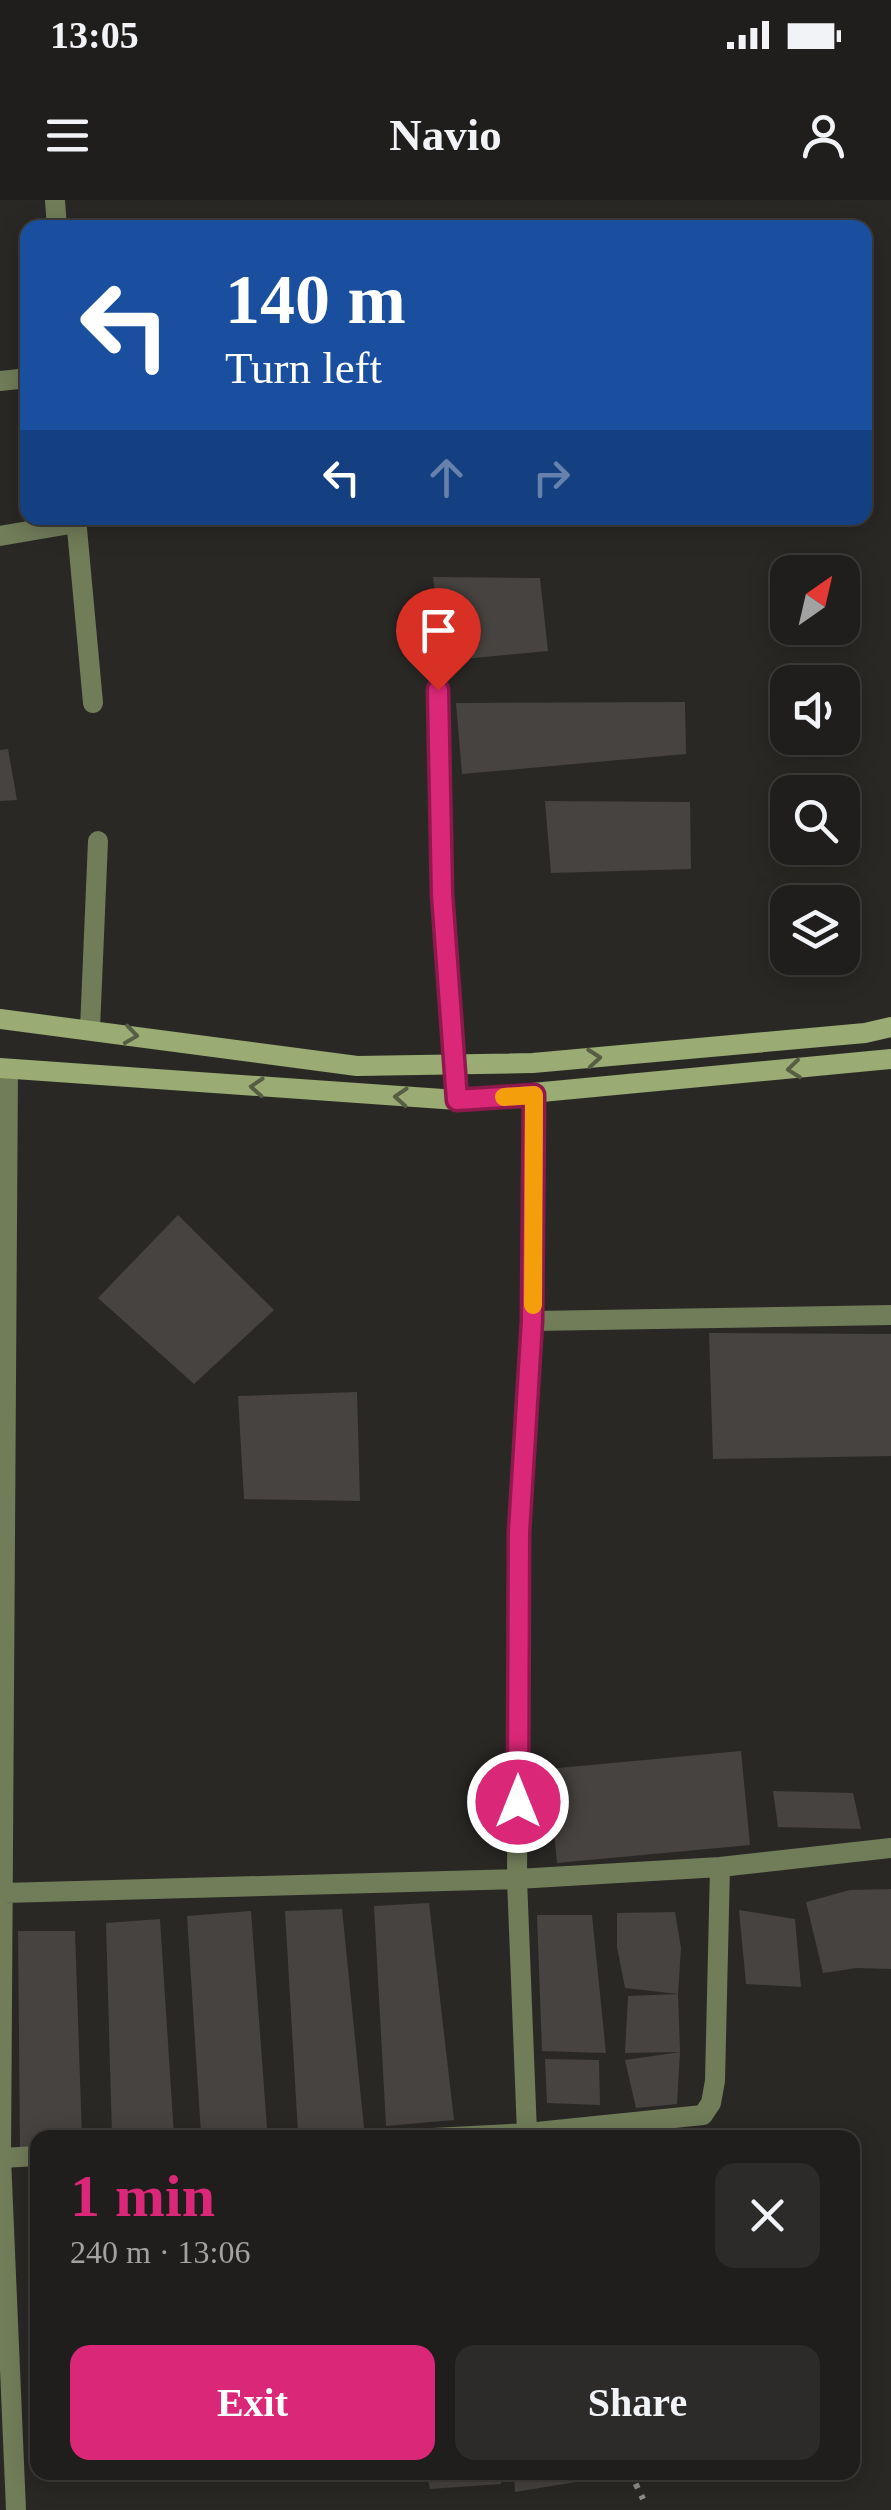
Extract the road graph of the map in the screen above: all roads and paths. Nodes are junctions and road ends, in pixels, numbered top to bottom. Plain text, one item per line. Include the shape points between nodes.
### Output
1 (52, 525) edge
2 (76, 525) edge
3 (0, 536) edge
4 (438, 690) dead end
5 (93, 703) dead end
6 (98, 841) dead end
7 (0, 1018) edge
8 (891, 1027) edge
9 (90, 1029) junction
10 (891, 1059) edge
11 (534, 1063) junction
12 (455, 1066) junction
13 (4, 1068) edge
14 (534, 1095) junction
15 (457, 1100) junction
16 (891, 1315) edge
17 (532, 1321) junction
18 (891, 1848) edge
19 (720, 1867) junction
20 (517, 1879) junction
21 (4, 1892) junction
22 (527, 2130) edge
23 (563, 2130) edge
24 (30, 2156) edge
25 (1, 2158) edge
26 (634, 2480) edge
27 (643, 2498) dead end
28 (16, 2510) edge

1 - 3 street
2 - 5 street
4 - 12 street via 442,894
6 - 9 street
7 - 9 main road
11 -> 8 main road
9 -> 12 main road via 356,1066
10 -> 14 main road
11 - 12 main road
11 - 14 main road
12 - 15 main road
15 -> 13 main road
13 - 21 street
14 - 15 main road
14 - 17 street
16 - 17 street
17 - 20 street via 519,1532
18 - 19 street
19 - 20 street
19 - 23 street via 715,2081 707,2110 693,2119
20 - 21 street
20 - 22 street
21 - 25 street
24 - 25 street
25 - 28 street
26 - 27 path

